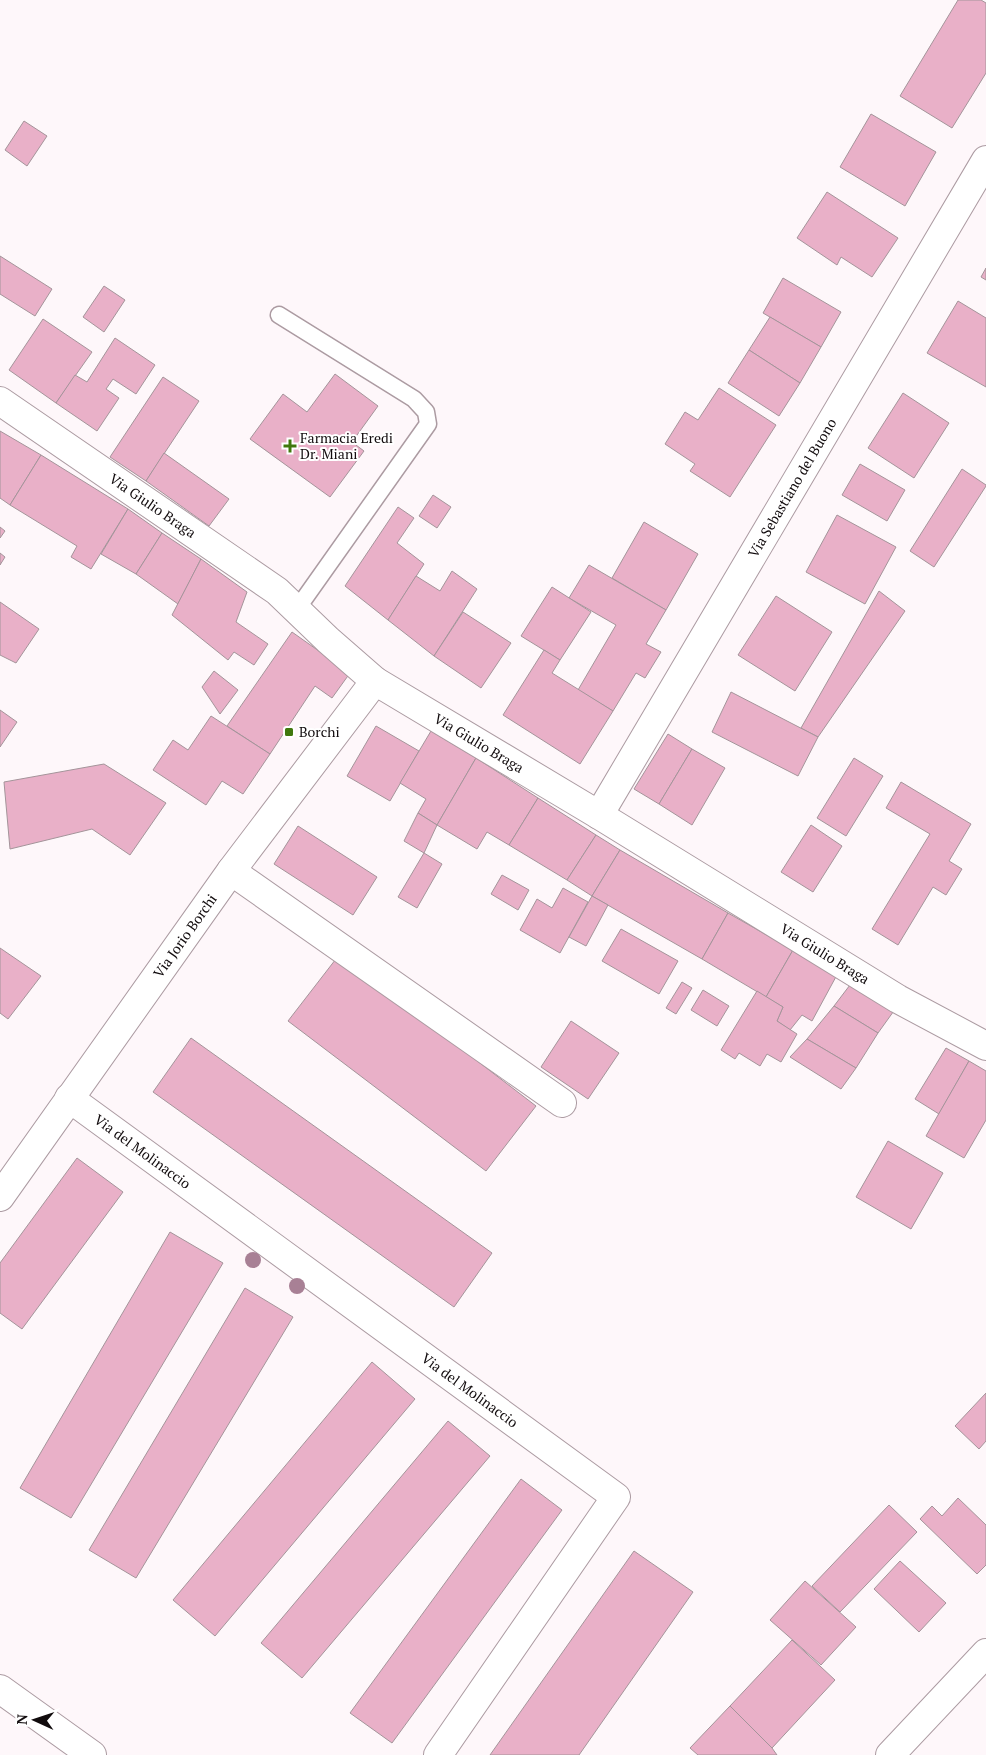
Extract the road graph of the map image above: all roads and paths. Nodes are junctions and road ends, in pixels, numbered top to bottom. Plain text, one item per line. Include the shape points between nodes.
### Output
1 (986, 160) edge
2 (279, 315) dead end
3 (0, 402) edge
4 (297, 609) junction
5 (375, 680) junction
6 (599, 815) junction
7 (231, 871) junction
8 (986, 1046) edge
9 (69, 1098) junction
10 (562, 1103) dead end
11 (0, 1197) edge
12 (986, 1654) edge
13 (0, 1689) edge
14 (92, 1755) edge
15 (438, 1755) edge
16 (890, 1755) edge

1 - 6 street, Via Sebastiano del Buono
2 - 4 lane via 414,399 426,412 428,424
3 - 4 street, Via Giulio Braga via 277,591
4 - 5 street, Via Giulio Braga
5 - 6 street, Via Giulio Braga
5 - 7 street, Via Jorio Borchi
6 - 8 street, Via Giulio Braga via 890,994
7 - 9 street, Via Jorio Borchi
7 - 10 street
9 - 11 street, Via Jorio Borchi
9 - 15 street, Via del Molinaccio via 616,1497
12 - 16 street
13 - 14 street

